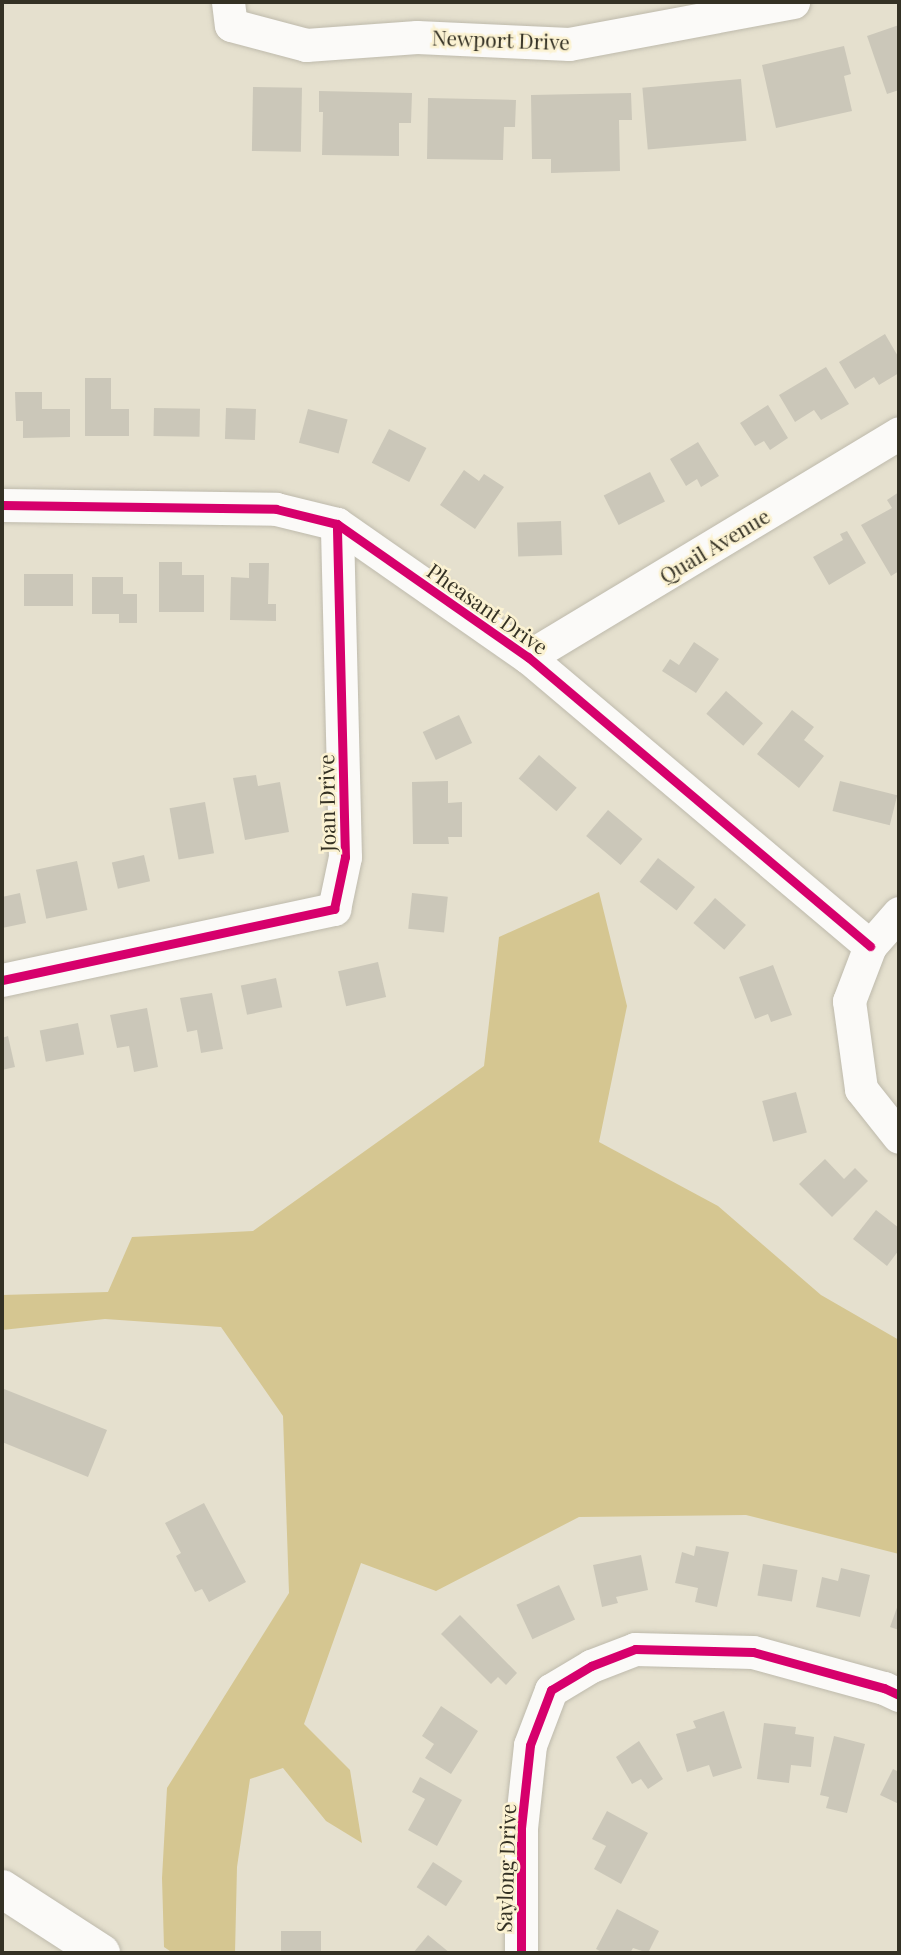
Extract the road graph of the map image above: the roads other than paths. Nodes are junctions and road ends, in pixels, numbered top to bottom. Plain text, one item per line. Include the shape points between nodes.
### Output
1 (228, 2) edge
2 (793, 2) edge
3 (899, 433) edge
4 (2, 505) edge
5 (337, 524) junction
6 (528, 657) junction
7 (899, 913) edge
8 (870, 946) junction
9 (2, 980) edge
10 (899, 1137) edge
11 (899, 1695) edge
12 (2, 1889) edge
13 (101, 1953) edge
14 (520, 1953) edge

1 - 2 street, Newport Drive via 231,25 306,46 417,37 569,44
3 - 6 street, Quail Avenue
4 - 5 street, Pheasant Drive via 276,509
5 - 6 street, Pheasant Drive
5 - 9 street, Joan Drive via 345,857 334,909
6 - 8 street, Pheasant Drive
7 - 8 street
8 - 10 street via 849,1001 861,1089
11 - 14 street, Saylong Drive via 753,1652 635,1649 591,1665 551,1690 530,1745 521,1828
12 - 13 street

